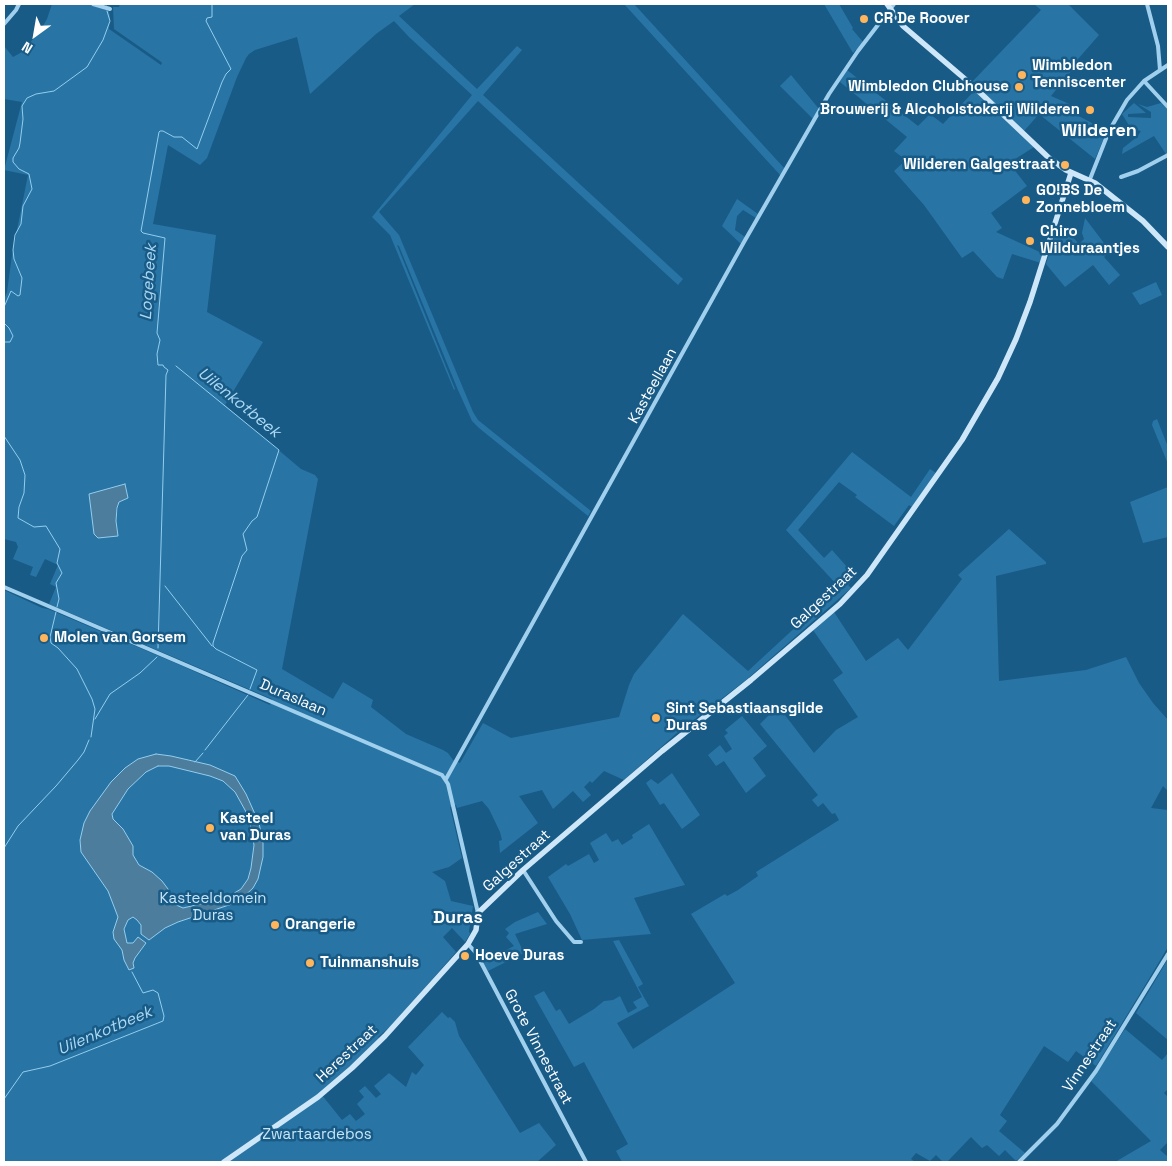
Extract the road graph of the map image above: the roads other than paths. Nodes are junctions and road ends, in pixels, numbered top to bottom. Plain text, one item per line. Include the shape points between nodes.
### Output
1 (19, 4) edge
2 (93, 4) edge
3 (894, 4) edge
4 (1147, 4) edge
5 (888, 7) edge
6 (110, 9) dead end
7 (4, 24) edge
8 (1168, 65) edge
9 (1160, 70) junction
10 (1144, 81) junction
11 (1168, 107) edge
12 (1168, 156) edge
13 (1168, 161) edge
14 (1072, 173) junction
15 (1121, 176) dead end
16 (1090, 179) junction
17 (1168, 247) edge
18 (4, 587) edge
19 (446, 779) junction
20 (523, 870) junction
21 (478, 913) junction
22 (581, 942) dead end
23 (468, 944) junction
24 (1168, 954) edge
25 (224, 1162) edge
26 (586, 1162) edge
27 (1019, 1162) edge

1 - 7 street
2 - 6 street
3 - 5 street, Kasteellaan
4 - 9 street via 1158,46
5 - 14 street via 903,26 1049,158
5 - 19 street, Kasteellaan via 829,94
8 - 9 street
9 - 10 street
10 - 11 street
10 - 16 street via 1116,118
12 - 13 street
12 - 15 street
14 - 16 street
14 - 20 street, Galgestraat via 1030,302 998,378 962,440 867,575 840,604 668,745
16 - 17 street via 1143,221
18 - 19 street, Duraslaan via 435,771
19 - 21 street
20 - 21 street, Galgestraat
20 - 22 street via 556,922 574,942
21 - 23 street, Galgestraat via 476,930
23 - 25 street, Herestraat via 352,1068 318,1097
23 - 26 street, Grote Vinnestraat via 476,952
24 - 27 street, Vinnestraat via 1096,1071 1057,1124

